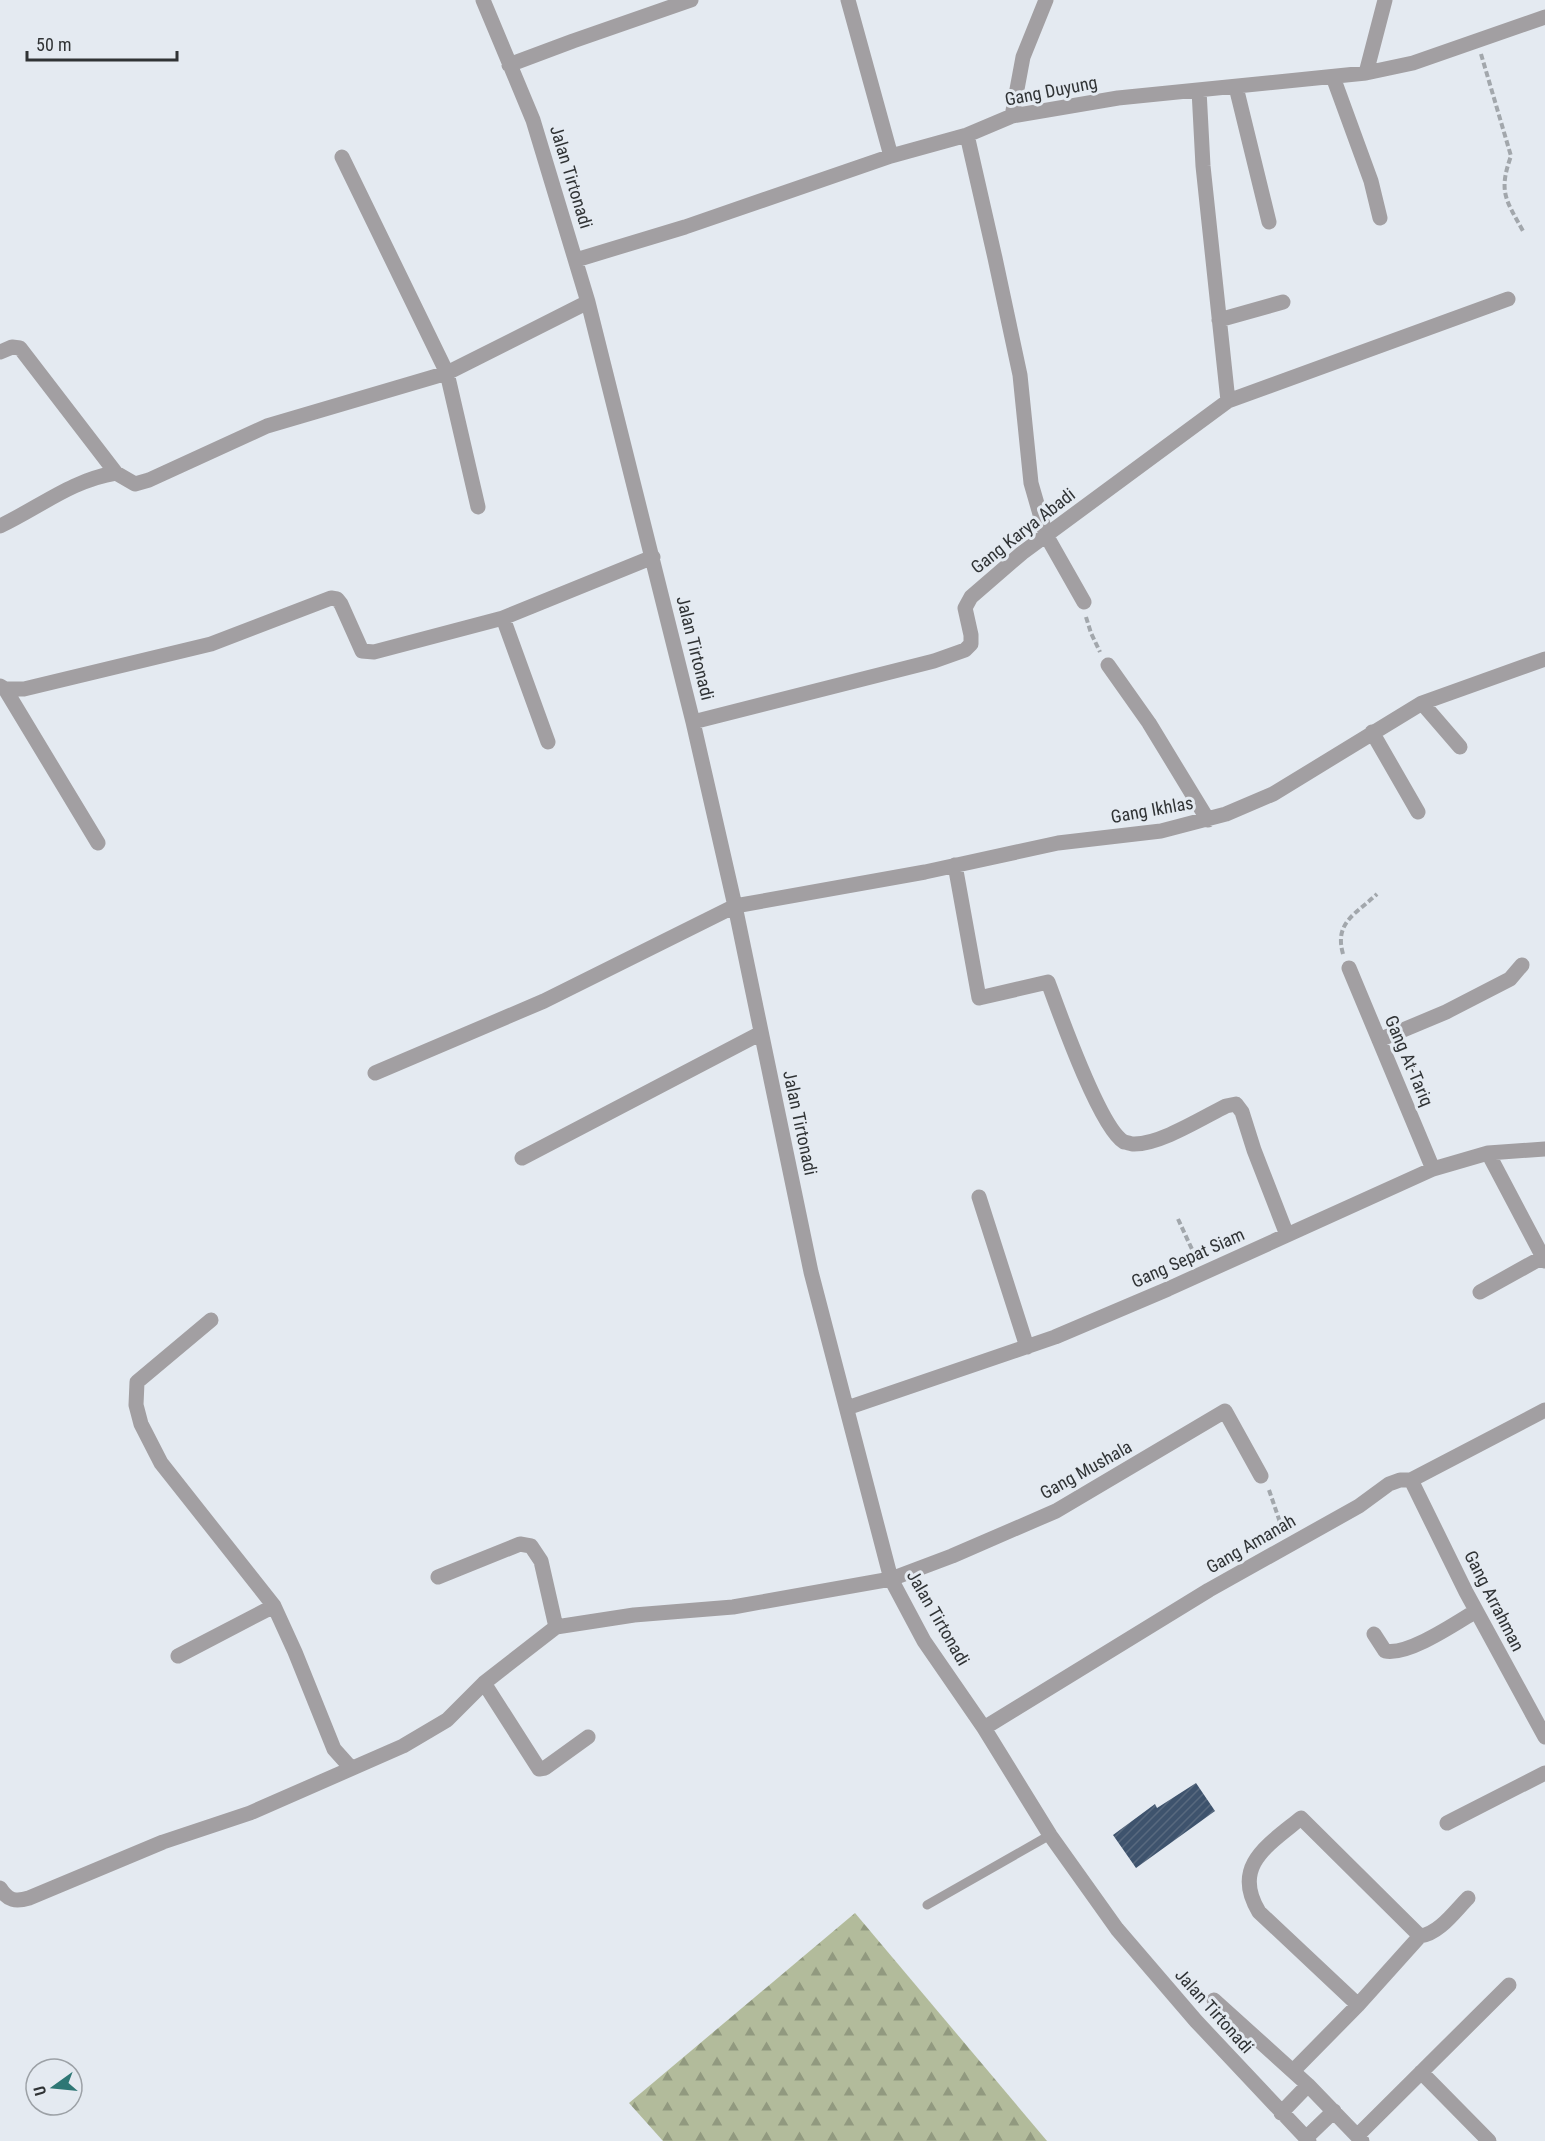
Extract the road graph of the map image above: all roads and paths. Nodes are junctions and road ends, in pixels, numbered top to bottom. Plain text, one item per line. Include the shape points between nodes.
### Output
1 (483, 0) edge
2 (691, 0) edge
3 (848, 0) edge
4 (1046, 0) edge
5 (1385, 0) edge
6 (1545, 17) edge
7 (1477, 39) junction
8 (509, 65) junction
9 (1366, 73) junction
10 (1333, 78) junction
11 (1236, 87) junction
12 (1199, 90) junction
13 (1012, 116) junction
14 (967, 135) junction
15 (891, 156) junction
16 (342, 157) dead end
17 (1380, 218) dead end
18 (1269, 222) dead end
19 (1523, 231) dead end
20 (576, 260) junction
21 (1508, 299) dead end
22 (588, 302) junction
23 (1283, 302) dead end
24 (1219, 320) junction
25 (0, 352) edge
26 (447, 373) junction
27 (1228, 401) junction
28 (116, 473) junction
29 (478, 507) dead end
30 (0, 526) edge
31 (1046, 535) junction
32 (653, 557) junction
33 (1084, 602) joint
34 (503, 618) junction
35 (1545, 659) edge
36 (1108, 665) joint
37 (3, 687) edge
38 (1422, 703) junction
39 (693, 722) junction
40 (1372, 732) junction
41 (548, 742) dead end
42 (1460, 747) dead end
43 (1418, 812) dead end
44 (1208, 820) junction
45 (98, 843) dead end
46 (955, 865) junction
47 (1377, 894) dead end
48 (735, 906) junction
49 (1522, 965) dead end
50 (1348, 968) joint
51 (761, 1033) junction
52 (1379, 1040) junction
53 (375, 1073) dead end
54 (1545, 1149) edge
55 (1488, 1153) junction
56 (522, 1158) dead end
57 (1433, 1168) junction
58 (979, 1197) dead end
59 (1178, 1219) dead end
60 (1287, 1235) junction
61 (1544, 1259) edge
62 (1203, 1272) junction
63 (1480, 1292) dead end
64 (211, 1320) dead end
65 (1027, 1347) junction
66 (847, 1408) junction
67 (1545, 1410) edge
68 (1261, 1476) joint
69 (1411, 1480) junction
70 (1287, 1546) junction
71 (438, 1576) dead end
72 (891, 1579) junction
73 (274, 1606) junction
74 (1476, 1611) junction
75 (556, 1627) junction
76 (1374, 1634) dead end
77 (178, 1656) dead end
78 (484, 1683) junction
79 (984, 1728) junction
80 (588, 1737) dead end
81 (1545, 1737) edge
82 (351, 1768) junction
83 (1545, 1773) edge
84 (1448, 1823) dead end
85 (1050, 1835) junction
86 (0, 1888) edge
87 (1468, 1898) dead end
88 (927, 1905) dead end
89 (1420, 1936) junction
90 (1509, 1984) dead end
91 (1214, 2000) dead end
92 (1358, 2005) junction
93 (1293, 2071) junction
94 (1421, 2072) junction
95 (1308, 2085) junction
96 (1334, 2111) junction
97 (1281, 2113) junction
98 (1360, 2138) edge
99 (1307, 2140) edge
100 (1489, 2141) edge

1 - 8 street, Jalan Tirtonadi
2 - 8 street
3 - 15 street
4 - 13 street via 1023,57
5 - 9 street
6 - 7 street, Gang Duyung
7 - 9 street, Gang Duyung via 1413,63
7 - 19 path via 1510,156 1505,172 1505,197
8 - 20 street, Jalan Tirtonadi via 533,120
9 - 10 street, Gang Duyung
10 - 11 street, Gang Duyung
10 - 17 street via 1371,181
11 - 12 street, Gang Duyung
11 - 18 street
12 - 13 street, Gang Duyung via 1118,98
12 - 24 street
13 - 14 street, Gang Duyung
14 - 15 street, Gang Duyung
14 - 31 street via 1020,375 1031,483
15 - 20 street, Gang Duyung
16 - 26 street
20 - 22 street, Jalan Tirtonadi
21 - 27 street, Gang Karya Abadi
22 - 26 street
22 - 32 street, Jalan Tirtonadi
23 - 24 street
24 - 27 street
25 - 28 street via 20,348
26 - 28 street via 267,426 149,480 135,484
26 - 29 street
27 - 31 street, Gang Karya Abadi
28 - 30 street via 78,483
31 - 33 street
31 - 39 street, Gang Karya Abadi via 971,597 964,608 972,635 965,650
32 - 34 street
32 - 39 street, Jalan Tirtonadi
33 - 36 path via 1091,633
34 - 37 street via 368,652 362,651 341,604 331,598 211,644 24,689
34 - 41 street
35 - 38 street, Gang Ikhlas
36 - 44 street via 1149,723
37 - 45 street
38 - 40 street, Gang Ikhlas
38 - 42 street
39 - 48 street, Jalan Tirtonadi
40 - 43 street
40 - 44 street, Gang Ikhlas via 1273,794
44 - 46 street, Gang Ikhlas via 1161,831 1058,843
46 - 48 street, Gang Ikhlas
46 - 60 street via 979,998 1048,982 1097,1102 1125,1142 1134,1144 1168,1135 1236,1104
47 - 50 path via 1342,927 1339,936
48 - 51 street, Jalan Tirtonadi
48 - 53 street, Gang Ikhlas via 544,1001
49 - 52 street via 1510,979
50 - 52 street, Gang At-Tariq
51 - 56 street
51 - 66 street, Jalan Tirtonadi via 811,1272
52 - 57 street, Gang At-Tariq
54 - 55 street, Gang Sepat Siam
55 - 57 street, Gang Sepat Siam
55 - 61 street
57 - 60 street, Gang Sepat Siam
58 - 65 street
59 - 62 path
60 - 62 street, Gang Sepat Siam
61 - 63 street
62 - 65 street, Gang Sepat Siam
64 - 73 street via 136,1382 136,1405 141,1424 162,1462
65 - 66 street, Gang Sepat Siam
66 - 72 street, Jalan Tirtonadi
67 - 69 street, Gang Amanah
68 - 70 path via 1278,1513
68 - 72 street, Gang Mushala via 1225,1411 1056,1511
69 - 70 street, Gang Amanah via 1389,1484 1359,1506
69 - 74 street, Gang Arrahman
70 - 79 street, Gang Amanah
71 - 75 street via 520,1544 531,1546 541,1561
72 - 75 street via 733,1607 634,1615
72 - 79 street, Jalan Tirtonadi via 924,1641
73 - 77 street
73 - 82 street via 334,1749
74 - 76 street via 1431,1639 1392,1652 1385,1651
74 - 81 street, Gang Arrahman
75 - 78 street
78 - 80 street via 538,1769
78 - 82 street via 447,1720 403,1746
79 - 85 street, Jalan Tirtonadi
82 - 86 street via 249,1813 163,1842 29,1898 11,1900
83 - 84 street
85 - 88 lane
85 - 97 street, Jalan Tirtonadi via 1124,1937
87 - 89 street via 1435,1930
89 - 92 street
89 - 92 street via 1302,1818 1271,1843 1254,1862 1247,1879 1250,1898 1259,1912
90 - 94 street
91 - 93 street
92 - 93 street
93 - 95 street
94 - 98 street
94 - 100 street
95 - 96 street
95 - 97 street
96 - 98 street
96 - 99 street
97 - 99 street, Jalan Tirtonadi

